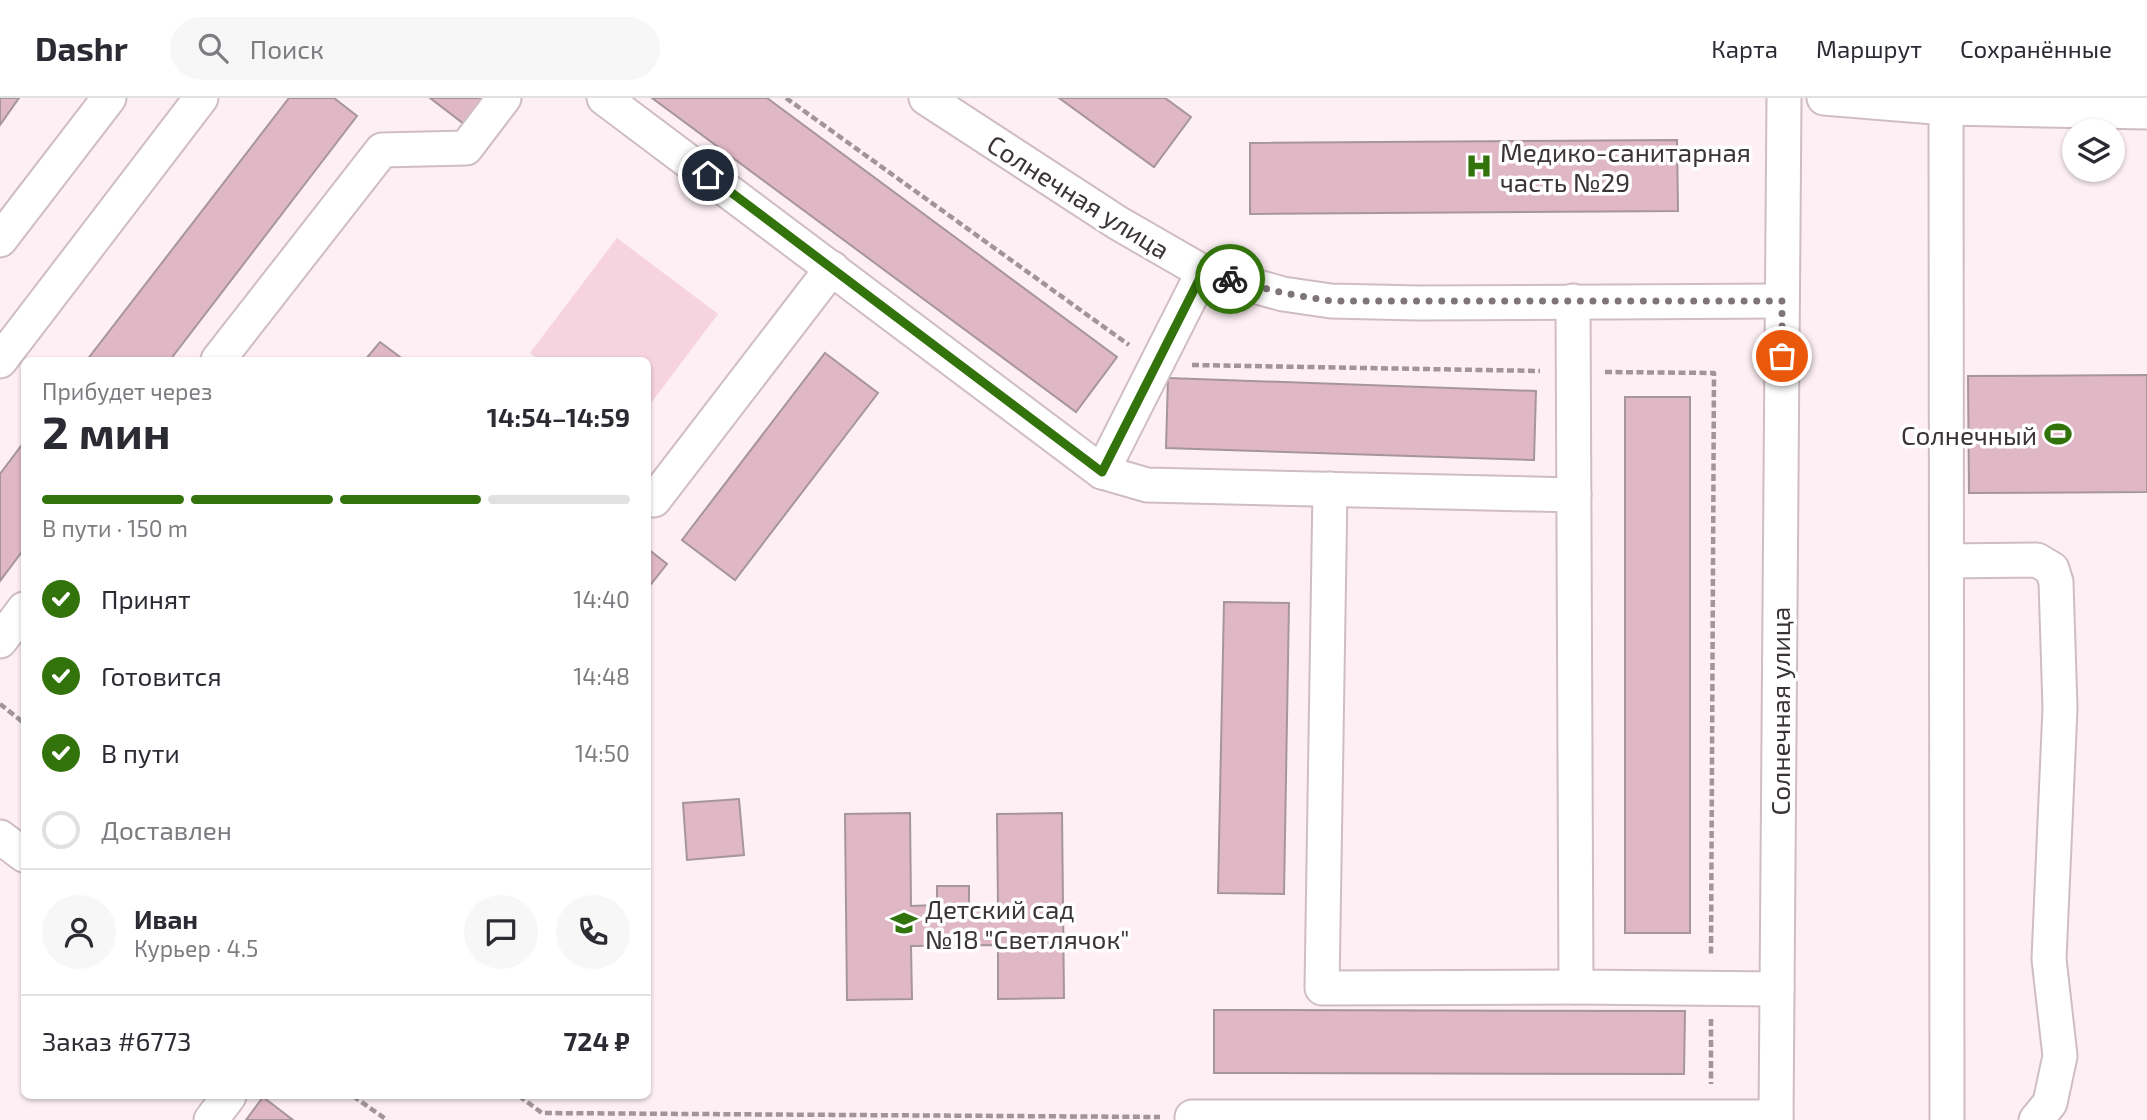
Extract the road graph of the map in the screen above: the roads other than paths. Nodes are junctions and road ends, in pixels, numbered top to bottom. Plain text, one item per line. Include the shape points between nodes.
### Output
1 (109, 98) edge
2 (201, 98) edge
3 (504, 98) edge
4 (604, 98) edge
5 (926, 98) edge
6 (1784, 98) edge
7 (1824, 98) edge
8 (1946, 103) edge
9 (2147, 112) edge
10 (0, 240) edge
11 (832, 268) junction
12 (1203, 272) junction
13 (1573, 301) junction
14 (1782, 301) junction
15 (220, 357) edge
16 (0, 361) edge
17 (1102, 472) junction
18 (1330, 489) junction
19 (1574, 495) junction
20 (654, 500) dead end
21 (1947, 561) junction
22 (21, 613) edge
23 (0, 641) edge
24 (0, 837) edge
25 (21, 853) edge
26 (1576, 987) junction
27 (1777, 989) junction
28 (227, 1099) edge
29 (1776, 1118) edge
30 (1192, 1119) edge
31 (211, 1120) edge
32 (1947, 1120) edge
33 (2036, 1120) edge

1 - 10 street
2 - 16 street
3 - 15 street via 466,148 382,150
4 - 11 street
5 - 12 street, Солнечная улица via 1118,223
6 - 14 street, Солнечная улица
7 - 8 street
8 - 9 street
8 - 21 street
11 - 17 street
11 - 20 street
12 - 13 street, Солнечная улица via 1331,301
12 - 17 street
13 - 14 street, Солнечная улица
13 - 19 street
14 - 27 street, Солнечная улица
17 - 18 street via 1147,485
18 - 19 street
18 - 26 street via 1322,988
19 - 26 street
21 - 32 street
21 - 33 street via 2037,560 2052,569 2056,582 2060,708 2049,959 2060,1056 2050,1103
22 - 23 street
24 - 25 street
26 - 27 street
27 - 29 street, Солнечная улица
28 - 31 street
29 - 30 street

